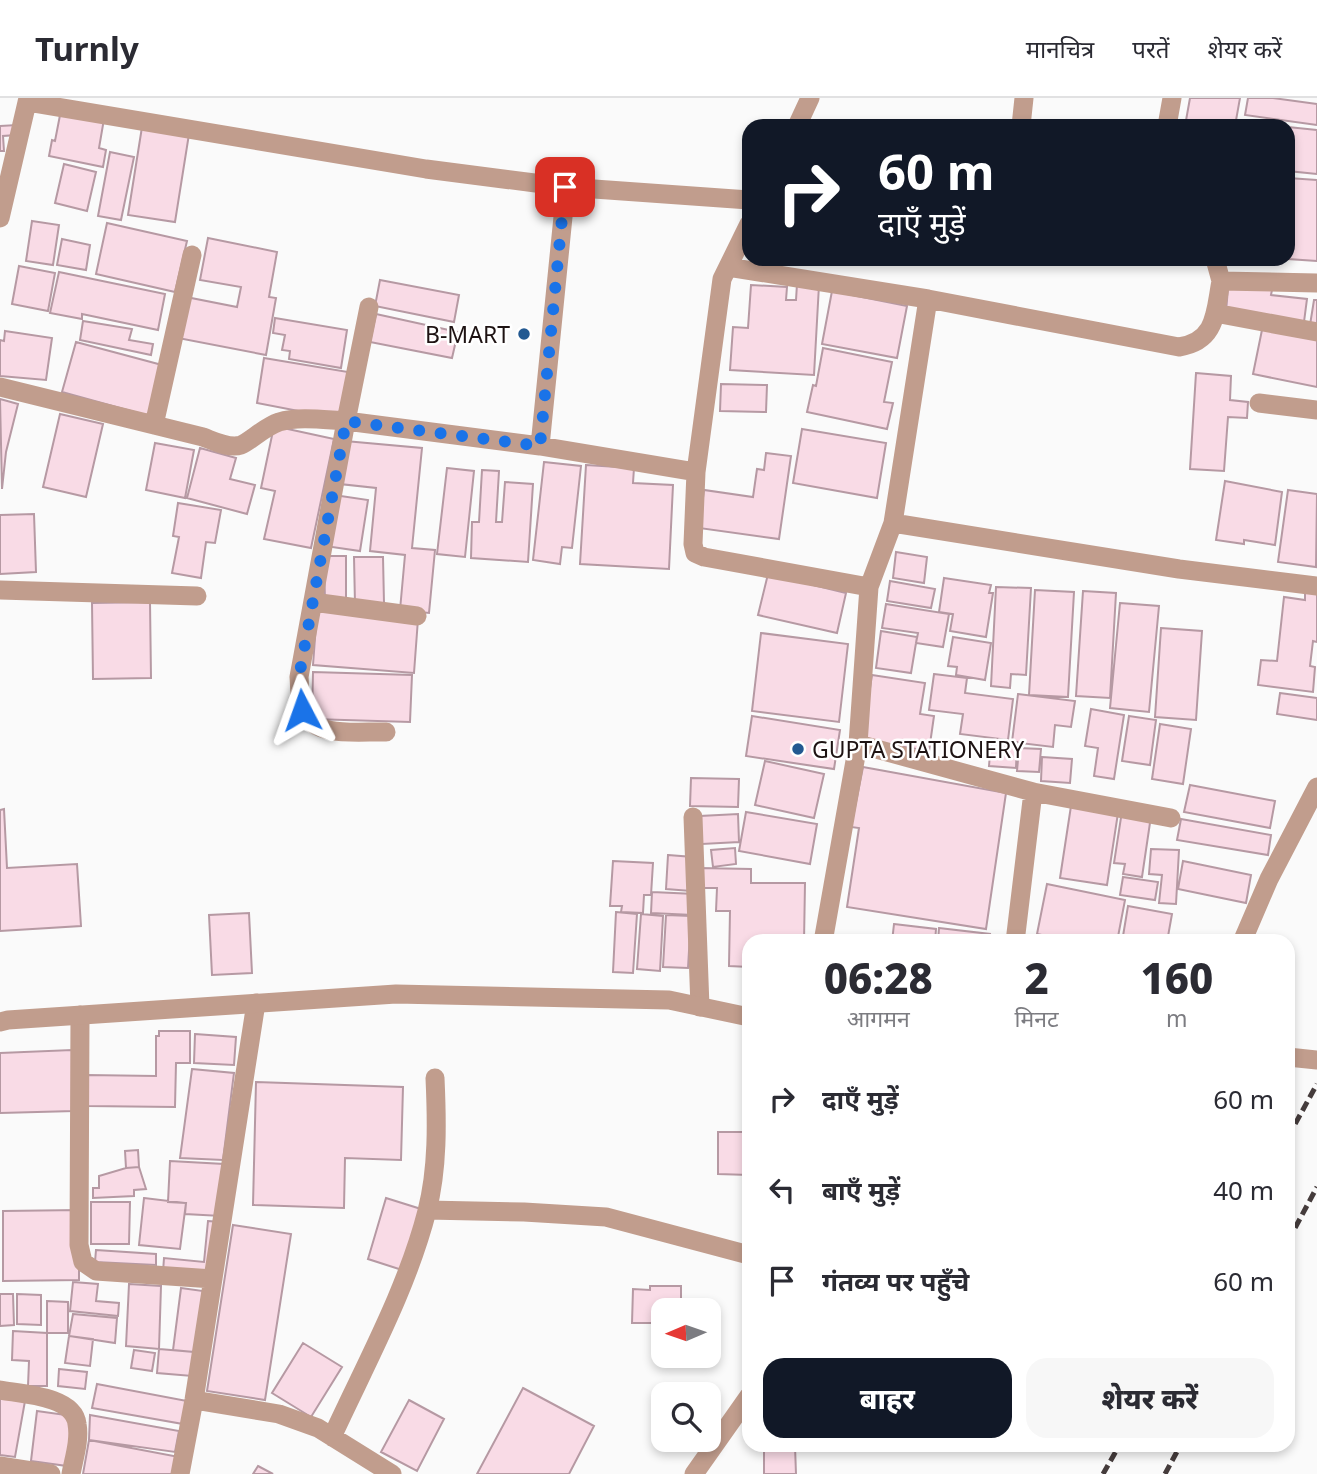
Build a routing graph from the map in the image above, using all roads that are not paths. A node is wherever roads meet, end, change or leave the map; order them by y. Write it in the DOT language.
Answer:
graph roads {
  1 [pos="810,98"];
  2 [pos="1024,98"];
  3 [pos="1168,99"];
  4 [pos="28,100"];
  5 [pos="800,119"];
  6 [pos="1022,119"];
  7 [pos="1167,119"];
  8 [pos="565,187"];
  9 [pos="742,200"];
  10 [pos="0,218"];
  11 [pos="742,238"];
  12 [pos="192,255"];
  13 [pos="1217,266"];
  14 [pos="728,267"];
  15 [pos="1221,281"];
  16 [pos="1317,283"];
  17 [pos="928,299"];
  18 [pos="369,307"];
  19 [pos="1215,313"];
  20 [pos="1317,332"];
  21 [pos="0,387"];
  22 [pos="1259,403"];
  23 [pos="1317,410"];
  24 [pos="346,421"];
  25 [pos="154,425"];
  26 [pos="540,446"];
  27 [pos="696,472"];
  28 [pos="893,523"];
  29 [pos="1317,586"];
  30 [pos="869,587"];
  31 [pos="0,590"];
  32 [pos="197,596"];
  33 [pos="313,603"];
  34 [pos="417,616"];
  35 [pos="386,732"];
  36 [pos="858,744"];
  37 [pos="1317,787"];
  38 [pos="1033,792"];
  39 [pos="693,817"];
  40 [pos="1171,818"];
  41 [pos="824,934"];
  42 [pos="1016,934"];
  43 [pos="1245,934"];
  44 [pos="256,1003"];
  45 [pos="700,1007"];
  46 [pos="80,1015"];
  47 [pos="742,1016"];
  48 [pos="0,1022"];
  49 [pos="1295,1058"];
  50 [pos="1317,1060"];
  51 [pos="435,1078"];
  52 [pos="428,1210"];
  53 [pos="742,1253"];
  54 [pos="213,1279"];
  55 [pos="0,1390"];
  56 [pos="194,1400"];
  57 [pos="742,1406"];
  58 [pos="332,1437"];
  59 [pos="0,1466"];
  60 [pos="51,1474"];
  61 [pos="71,1474"];
  62 [pos="180,1474"];
  63 [pos="392,1474"];
  64 [pos="694,1474"];
  1 -- 5 [label="street"];
  2 -- 6 [label="street"];
  3 -- 7 [label="street"];
  4 -- 8 [label="street"];
  4 -- 10 [label="street"];
  8 -- 9 [label="street"];
  8 -- 26 [label="street"];
  11 -- 14 [label="street"];
  12 -- 25 [label="street"];
  13 -- 15 [label="street"];
  14 -- 17 [label="street"];
  14 -- 27 [label="street"];
  15 -- 16 [label="street"];
  15 -- 19 [label="street"];
  17 -- 19 [label="street"];
  17 -- 28 [label="street"];
  18 -- 24 [label="street"];
  19 -- 20 [label="street"];
  21 -- 25 [label="street"];
  22 -- 23 [label="street"];
  24 -- 25 [label="street"];
  24 -- 26 [label="street"];
  24 -- 33 [label="street"];
  26 -- 27 [label="street"];
  27 -- 30 [label="street"];
  28 -- 29 [label="street"];
  28 -- 30 [label="street"];
  30 -- 36 [label="street"];
  31 -- 32 [label="street"];
  33 -- 34 [label="street"];
  33 -- 35 [label="street"];
  36 -- 38 [label="street"];
  36 -- 41 [label="street"];
  37 -- 43 [label="street"];
  38 -- 40 [label="street"];
  38 -- 42 [label="street"];
  39 -- 45 [label="street"];
  44 -- 45 [label="street"];
  44 -- 46 [label="street"];
  44 -- 54 [label="street"];
  45 -- 47 [label="street"];
  46 -- 48 [label="street"];
  46 -- 54 [label="street"];
  49 -- 50 [label="street"];
  51 -- 52 [label="street"];
  52 -- 53 [label="street"];
  52 -- 58 [label="street"];
  54 -- 56 [label="street"];
  55 -- 61 [label="street"];
  56 -- 58 [label="street"];
  56 -- 62 [label="street"];
  57 -- 64 [label="street"];
  58 -- 63 [label="street"];
  59 -- 60 [label="street"];
}
